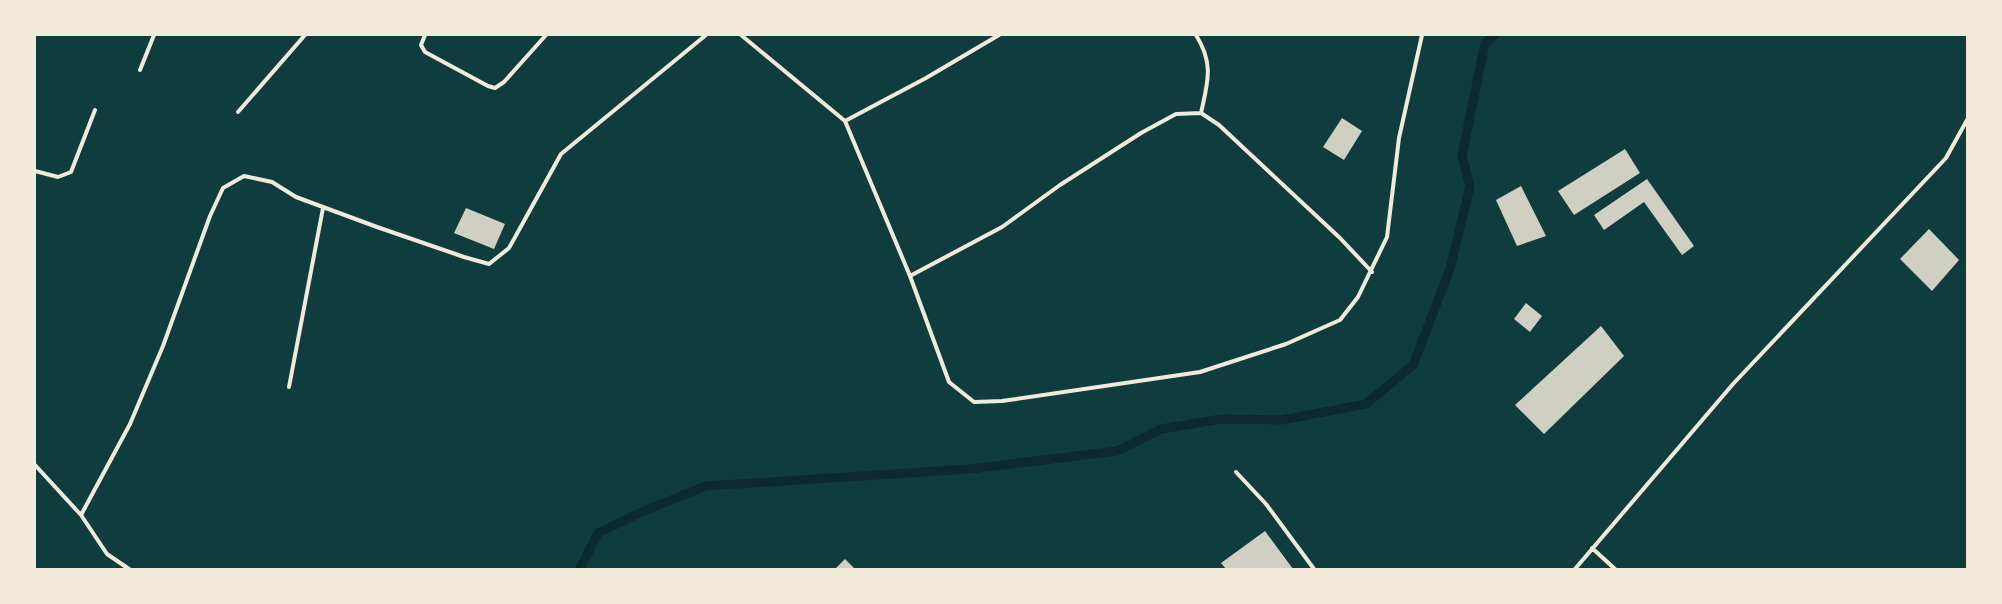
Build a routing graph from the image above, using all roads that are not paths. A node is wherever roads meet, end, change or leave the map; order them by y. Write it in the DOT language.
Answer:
graph roads {
  1 [pos="154,35"];
  2 [pos="305,35"];
  3 [pos="425,35"];
  4 [pos="546,35"];
  5 [pos="706,35"];
  6 [pos="741,35"];
  7 [pos="999,35"];
  8 [pos="1196,35"];
  9 [pos="1422,35"];
  10 [pos="140,70"];
  11 [pos="95,110"];
  12 [pos="238,112"];
  13 [pos="1201,112"];
  14 [pos="1967,120"];
  15 [pos="845,121"];
  16 [pos="35,171"];
  17 [pos="323,208"];
  18 [pos="1372,272"];
  19 [pos="910,276"];
  20 [pos="289,387"];
  21 [pos="35,465"];
  22 [pos="1236,472"];
  23 [pos="82,515"];
  24 [pos="1592,548"];
  25 [pos="129,569"];
  26 [pos="1314,569"];
  27 [pos="1575,569"];
  28 [pos="1615,569"];
  1 -- 10 [label="street"];
  2 -- 12 [label="street"];
  3 -- 4 [label="street"];
  5 -- 17 [label="street"];
  6 -- 15 [label="street"];
  7 -- 15 [label="street"];
  8 -- 13 [label="street"];
  9 -- 18 [label="street"];
  11 -- 16 [label="street"];
  13 -- 18 [label="street"];
  13 -- 19 [label="street"];
  14 -- 24 [label="street"];
  15 -- 19 [label="street"];
  17 -- 20 [label="street"];
  17 -- 23 [label="street"];
  18 -- 19 [label="street"];
  21 -- 23 [label="street"];
  22 -- 26 [label="street"];
  23 -- 25 [label="street"];
  24 -- 27 [label="street"];
  24 -- 28 [label="street"];
}
